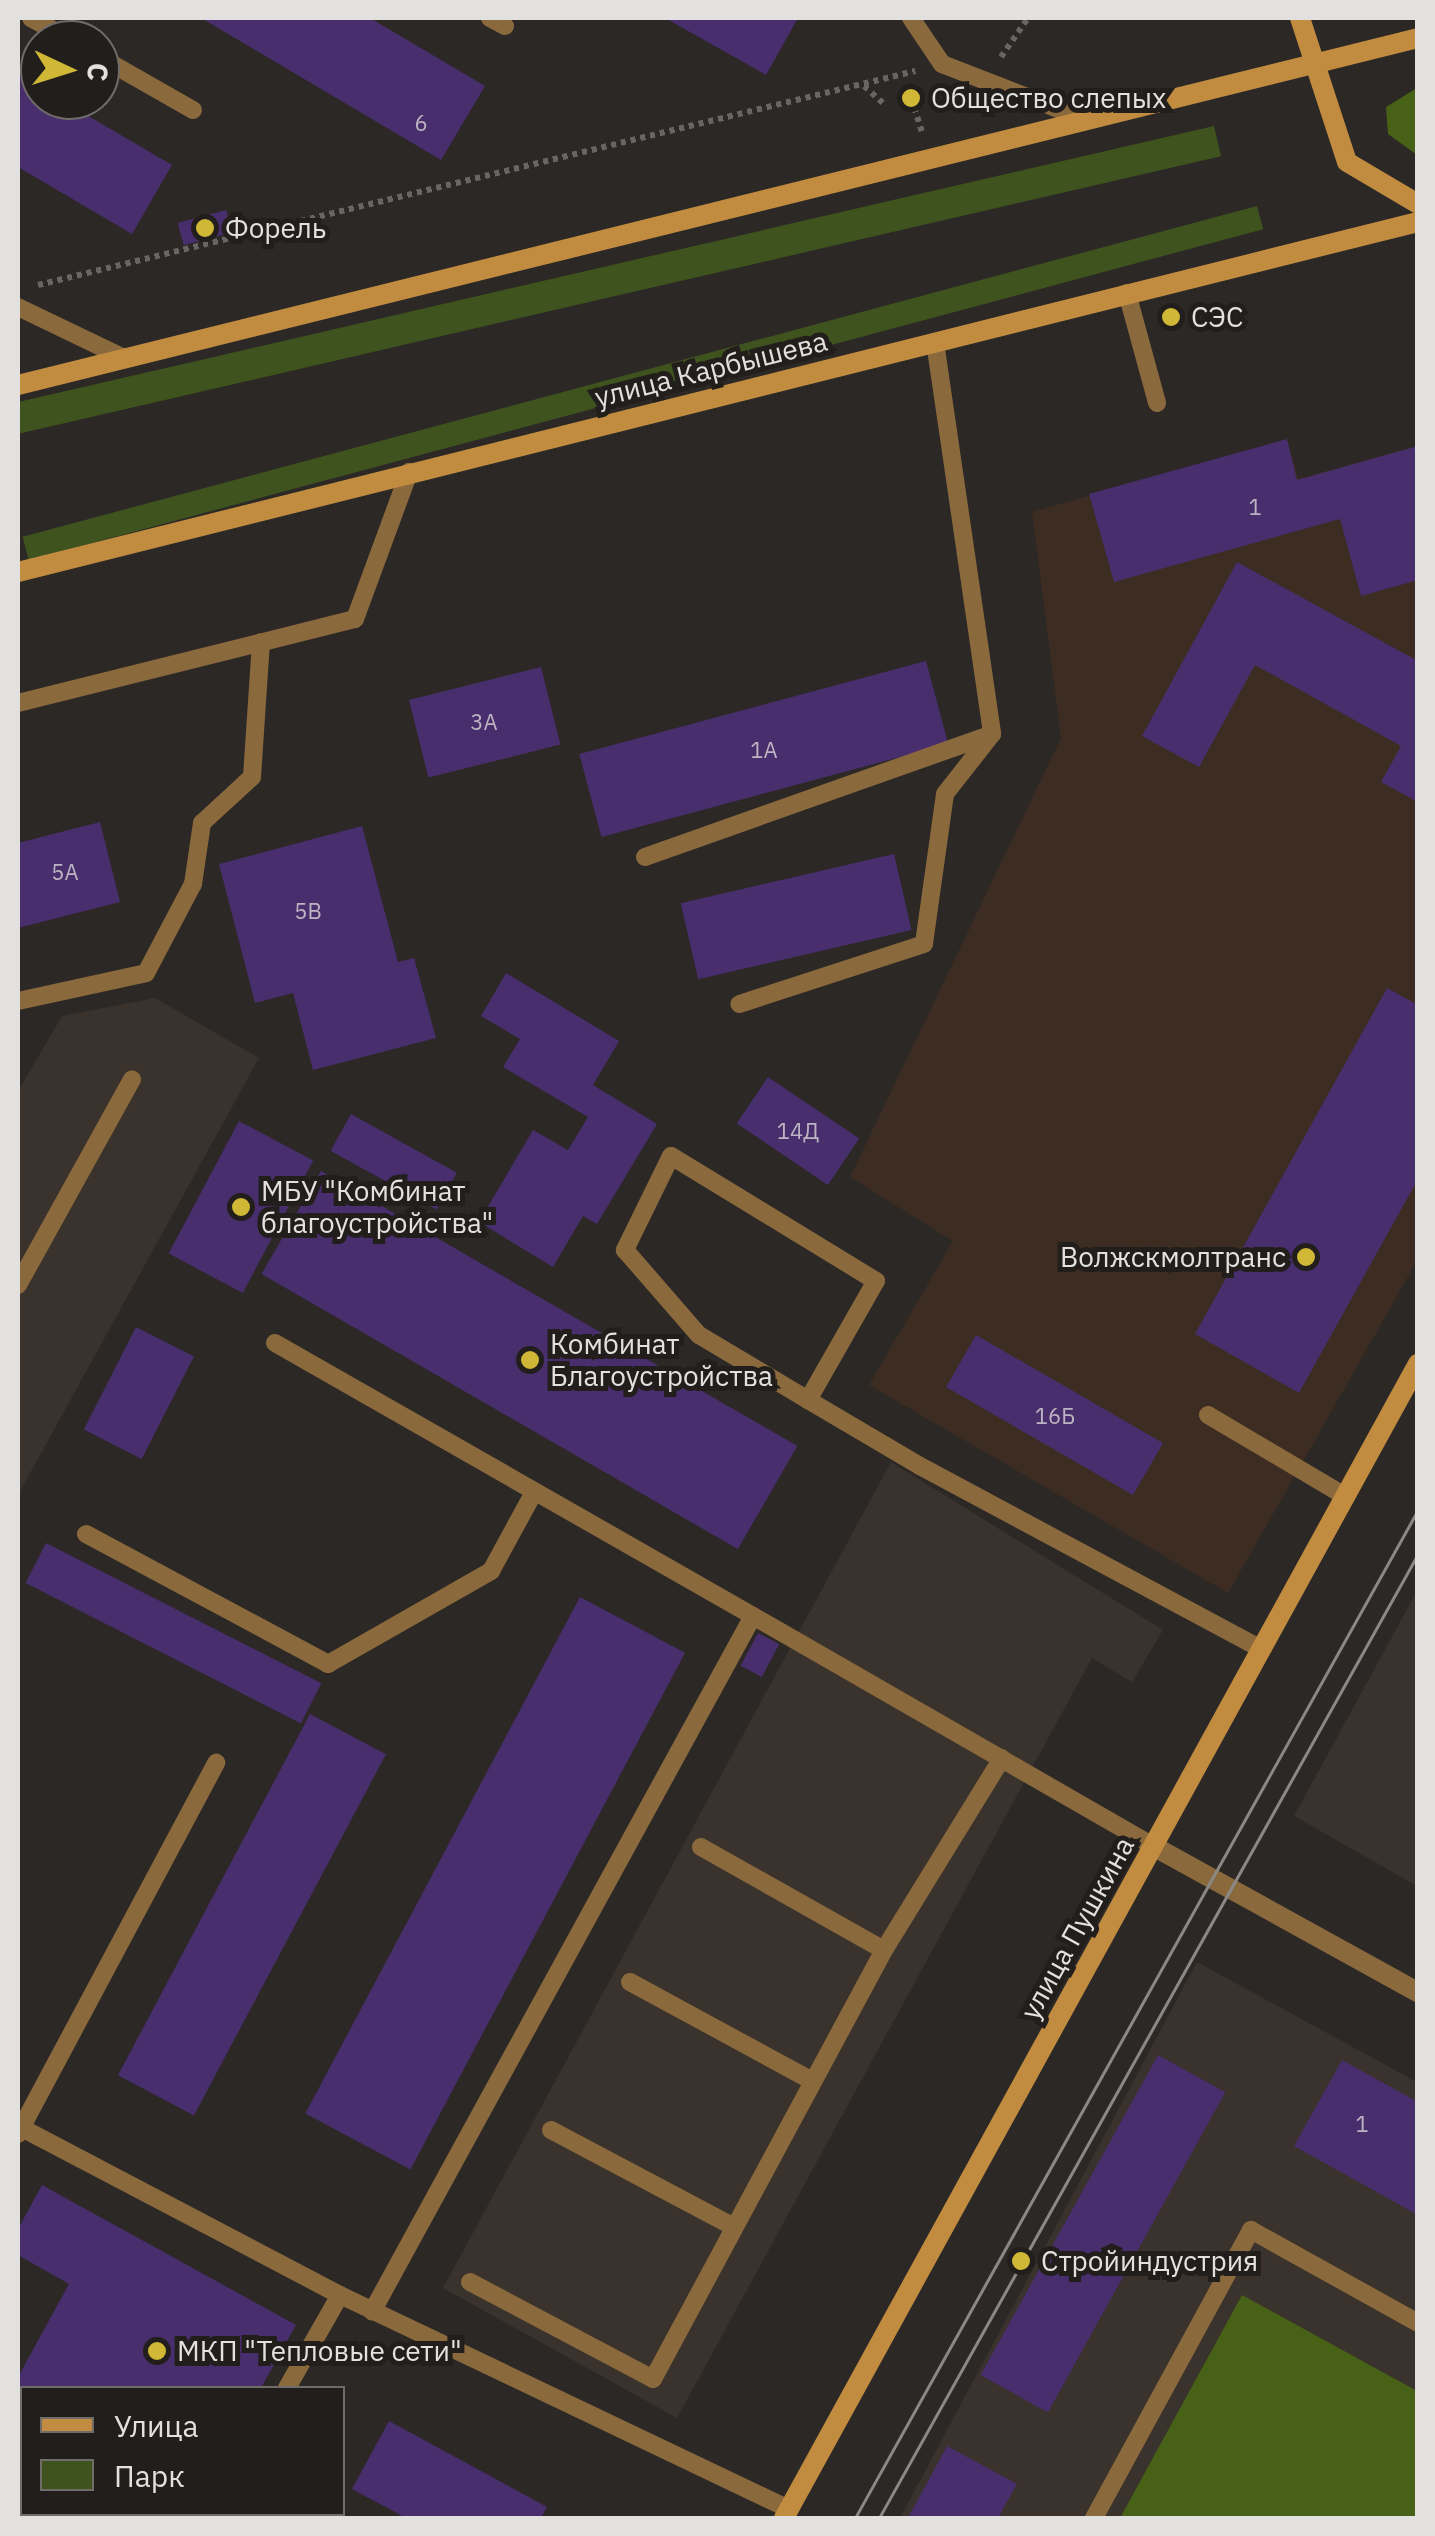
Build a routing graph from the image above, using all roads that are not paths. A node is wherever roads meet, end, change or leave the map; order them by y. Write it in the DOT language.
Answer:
graph roads {
  1 [pos="911,18"];
  2 [pos="1300,18"];
  3 [pos="1418,38"];
  4 [pos="1312,63"];
  5 [pos="120,69"];
  6 [pos="192,110"];
  7 [pos="1082,118"];
  8 [pos="1418,204"];
  9 [pos="1418,222"];
  10 [pos="1126,293"];
  11 [pos="18,307"];
  12 [pos="935,342"];
  13 [pos="122,358"];
  14 [pos="18,385"];
  15 [pos="1157,403"];
  16 [pos="409,472"];
  17 [pos="18,572"];
  18 [pos="261,642"];
  19 [pos="18,703"];
  20 [pos="992,734"];
  21 [pos="645,857"];
  22 [pos="18,1001"];
  23 [pos="739,1004"];
  24 [pos="132,1079"];
  25 [pos="18,1285"];
  26 [pos="274,1343"];
  27 [pos="1418,1364"];
  28 [pos="808,1400"];
  29 [pos="1208,1415"];
  30 [pos="534,1492"];
  31 [pos="1345,1496"];
  32 [pos="86,1534"];
  33 [pos="753,1616"];
  34 [pos="1262,1649"];
  35 [pos="1002,1758"];
  36 [pos="216,1762"];
  37 [pos="1153,1846"];
  38 [pos="701,1847"];
  39 [pos="884,1950"];
  40 [pos="630,1982"];
  41 [pos="1418,1992"];
  42 [pos="812,2081"];
  43 [pos="19,2129"];
  44 [pos="552,2130"];
  45 [pos="732,2226"];
  46 [pos="470,2282"];
  47 [pos="340,2294"];
  48 [pos="372,2312"];
  49 [pos="1418,2323"];
  50 [pos="288,2386"];
  51 [pos="786,2514"];
  52 [pos="1094,2518"];
  1 -- 7 [label="lane"];
  2 -- 4 [label="street"];
  3 -- 4 [label="street"];
  4 -- 7 [label="street"];
  4 -- 8 [label="street"];
  5 -- 6 [label="lane"];
  7 -- 13 [label="street"];
  9 -- 10 [label="street, улица Карбышева"];
  10 -- 12 [label="street, улица Карбышева"];
  10 -- 15 [label="lane"];
  11 -- 13 [label="lane"];
  12 -- 16 [label="street, улица Карбышева"];
  12 -- 20 [label="lane"];
  13 -- 14 [label="street"];
  16 -- 17 [label="street, улица Карбышева"];
  16 -- 18 [label="lane"];
  18 -- 19 [label="lane"];
  18 -- 22 [label="lane"];
  20 -- 21 [label="lane"];
  20 -- 23 [label="lane"];
  24 -- 25 [label="lane"];
  26 -- 30 [label="lane"];
  27 -- 31 [label="street, улица Пушкина"];
  28 -- 28 [label="lane"];
  28 -- 34 [label="lane"];
  29 -- 31 [label="lane"];
  30 -- 32 [label="lane"];
  30 -- 33 [label="lane"];
  31 -- 34 [label="street, улица Пушкина"];
  33 -- 35 [label="lane"];
  33 -- 48 [label="lane"];
  34 -- 37 [label="street, улица Пушкина"];
  35 -- 37 [label="lane"];
  35 -- 39 [label="lane"];
  36 -- 43 [label="lane"];
  37 -- 41 [label="street"];
  37 -- 51 [label="street, улица Пушкина"];
  38 -- 39 [label="lane"];
  39 -- 42 [label="lane"];
  40 -- 42 [label="lane"];
  42 -- 45 [label="lane"];
  43 -- 47 [label="lane"];
  44 -- 45 [label="lane"];
  45 -- 46 [label="lane"];
  47 -- 48 [label="lane"];
  47 -- 50 [label="lane"];
  48 -- 51 [label="lane"];
  49 -- 52 [label="lane"];
}
